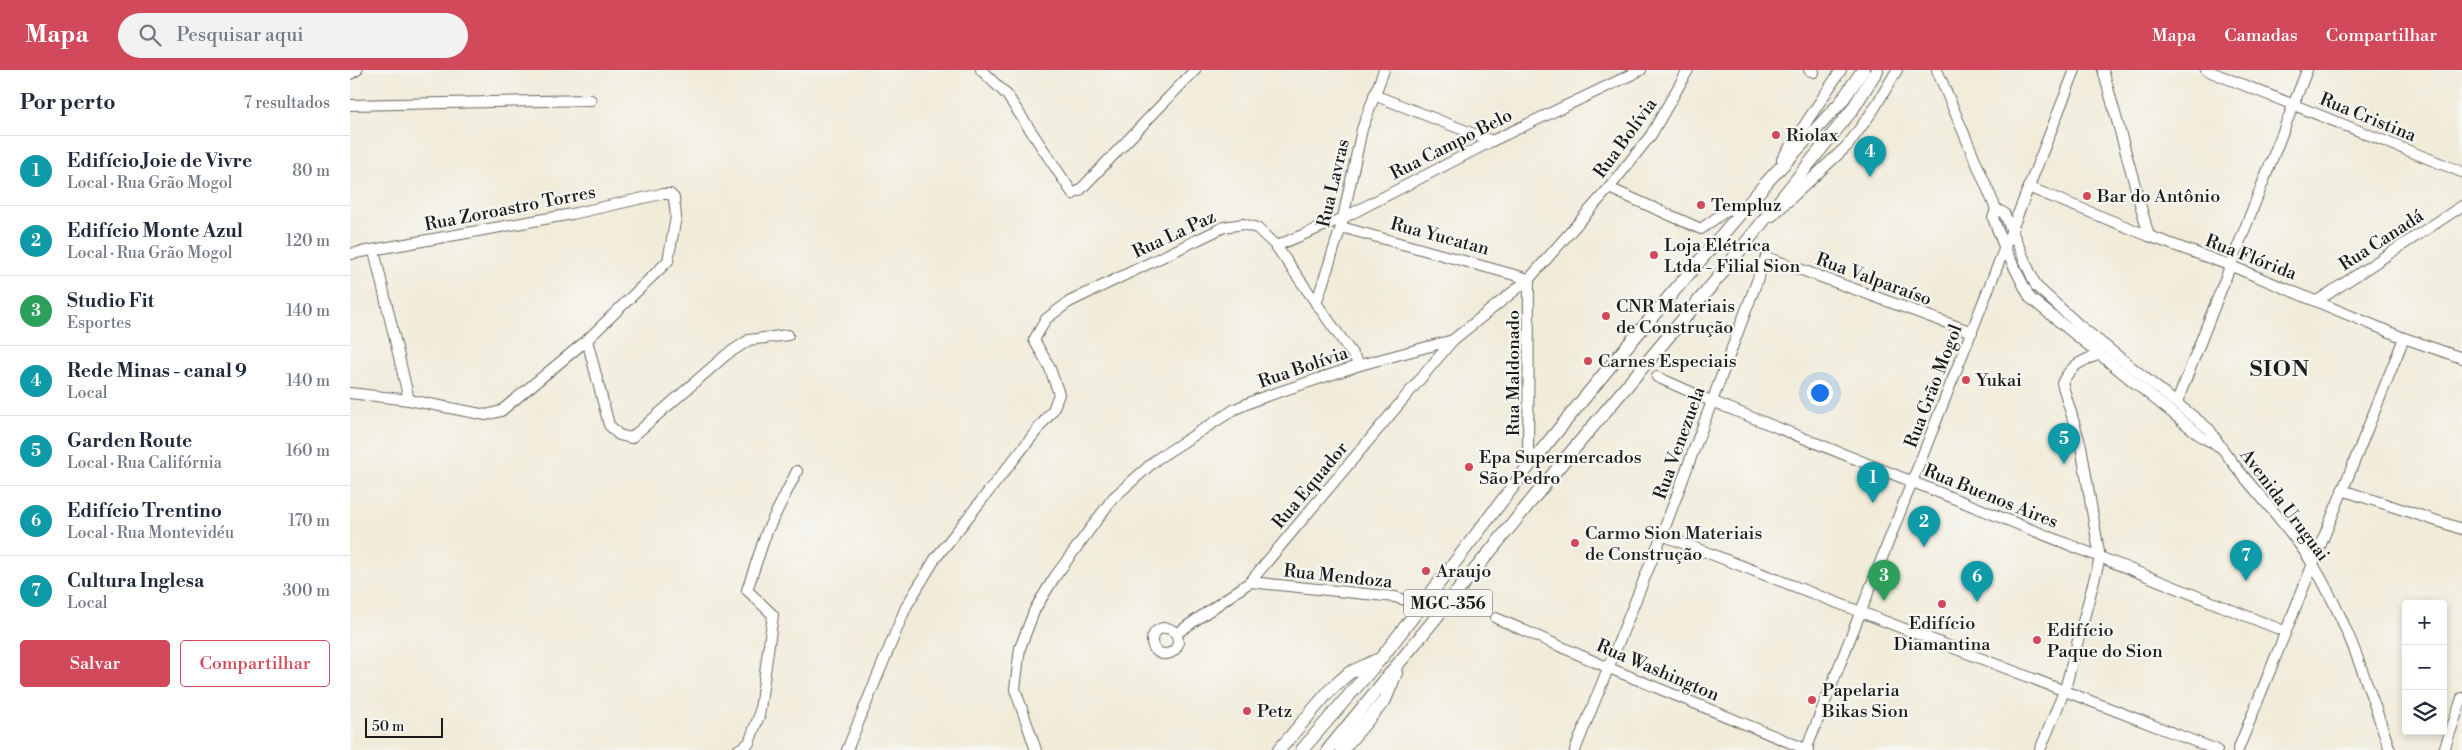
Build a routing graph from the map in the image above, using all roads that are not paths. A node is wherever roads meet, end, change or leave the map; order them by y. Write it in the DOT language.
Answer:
graph roads {
  1 [pos="356,70"];
  2 [pos="981,70"];
  3 [pos="1195,70"];
  4 [pos="1384,70"];
  5 [pos="1641,70"];
  6 [pos="1688,70"];
  7 [pos="1841,70"];
  8 [pos="1863,70"];
  9 [pos="1877,70"];
  10 [pos="1897,70"];
  11 [pos="1937,70"];
  12 [pos="2075,70"];
  13 [pos="2103,70"];
  14 [pos="2206,70"];
  15 [pos="2307,70"];
  16 [pos="1625,73"];
  17 [pos="350,74"];
  18 [pos="1374,95"];
  19 [pos="591,100"];
  20 [pos="350,105"];
  21 [pos="2294,105"];
  22 [pos="1492,141"];
  23 [pos="2462,172"];
  24 [pos="1767,182"];
  25 [pos="2028,187"];
  26 [pos="1609,188"];
  27 [pos="2023,200"];
  28 [pos="2462,206"];
  29 [pos="1747,207"];
  30 [pos="2000,211"];
  31 [pos="1342,222"];
  32 [pos="2012,231"];
  33 [pos="1752,234"];
  34 [pos="2149,236"];
  35 [pos="1276,246"];
  36 [pos="2005,249"];
  37 [pos="374,250"];
  38 [pos="350,254"];
  39 [pos="1766,257"];
  40 [pos="2229,265"];
  41 [pos="1529,279"];
  42 [pos="2317,301"];
  43 [pos="1316,304"];
  44 [pos="2079,325"];
  45 [pos="1972,332"];
  46 [pos="788,335"];
  47 [pos="2404,338"];
  48 [pos="587,340"];
  49 [pos="1454,340"];
  50 [pos="2081,342"];
  51 [pos="2098,355"];
  52 [pos="2462,358"];
  53 [pos="2079,362"];
  54 [pos="1360,365"];
  55 [pos="1658,377"];
  56 [pos="350,393"];
  57 [pos="409,400"];
  58 [pos="1711,401"];
  59 [pos="2177,402"];
  60 [pos="2221,447"];
  61 [pos="1528,467"];
  62 [pos="797,471"];
  63 [pos="1913,481"];
  64 [pos="2342,490"];
  65 [pos="2462,529"];
  66 [pos="1662,535"];
  67 [pos="2100,558"];
  68 [pos="2312,563"];
  69 [pos="1250,582"];
  70 [pos="1422,605"];
  71 [pos="1860,611"];
  72 [pos="1496,618"];
  73 [pos="2284,632"];
  74 [pos="1176,634"];
  75 [pos="1382,657"];
  76 [pos="1402,660"];
  77 [pos="1608,668"];
  78 [pos="2065,689"];
  79 [pos="1330,690"];
  80 [pos="1351,694"];
  81 [pos="2462,700"];
  82 [pos="1365,707"];
  83 [pos="1362,726"];
  84 [pos="738,750"];
  85 [pos="847,750"];
  86 [pos="1036,750"];
  87 [pos="1279,750"];
  88 [pos="1302,750"];
  89 [pos="1328,750"];
  90 [pos="1342,750"];
  91 [pos="1352,750"];
  92 [pos="1575,750"];
  93 [pos="1806,750"];
  94 [pos="2040,750"];
  95 [pos="2217,750"];
  96 [pos="2238,750"];
  97 [pos="2390,750"];
  98 [pos="2444,750"];
  1 -- 17 [label="street"];
  2 -- 3 [label="street"];
  4 -- 18 [label="street, Rua Lavras"];
  5 -- 16 [label="street, Rua Campo Belo"];
  6 -- 26 [label="street, Rua Bolívia"];
  7 -- 24 [label="street, MGC-356"];
  8 -- 24 [label="main road, MGC-356"];
  9 -- 33 [label="main road, MGC-356"];
  10 -- 33 [label="street, MGC-356"];
  11 -- 30 [label="street, Avenida Uruguai"];
  12 -- 25 [label="street, Rua Grão Mogol"];
  13 -- 34 [label="street"];
  14 -- 21 [label="street, Rua Cristina"];
  15 -- 21 [label="street"];
  16 -- 22 [label="street, Rua Campo Belo"];
  18 -- 22 [label="street"];
  18 -- 31 [label="street, Rua Lavras"];
  19 -- 20 [label="street"];
  21 -- 23 [label="street, Rua Cristina"];
  21 -- 40 [label="street"];
  22 -- 31 [label="street, Rua Campo Belo"];
  24 -- 29 [label="main road, MGC-356"];
  25 -- 27 [label="street, Rua Grão Mogol"];
  25 -- 34 [label="street, Rua Flórida"];
  26 -- 29 [label="street"];
  26 -- 41 [label="street, Rua Bolívia"];
  27 -- 30 [label="street"];
  27 -- 32 [label="street, Rua Grão Mogol"];
  28 -- 42 [label="street, Rua Canadá"];
  29 -- 61 [label="main road, MGC-356"];
  30 -- 32 [label="street, Avenida Uruguai"];
  30 -- 36 [label="street, Avenida Uruguai"];
  31 -- 35 [label="street, Rua Campo Belo"];
  31 -- 41 [label="street, Rua Yucatan"];
  31 -- 43 [label="street, Rua Lavras"];
  32 -- 36 [label="street, Rua Grão Mogol"];
  32 -- 44 [label="street, Avenida Uruguai"];
  33 -- 76 [label="main road, MGC-356"];
  34 -- 40 [label="street, Rua Flórida"];
  35 -- 43 [label="street, Rua La Paz"];
  35 -- 85 [label="street, Rua La Paz"];
  36 -- 45 [label="street, Rua Grão Mogol"];
  36 -- 50 [label="street, Avenida Uruguai"];
  37 -- 38 [label="street, Rua Zoroastro Torres"];
  37 -- 48 [label="street, Rua Zoroastro Torres"];
  37 -- 57 [label="street"];
  39 -- 45 [label="street, Rua Valparaíso"];
  39 -- 58 [label="street, Rua Venezuela"];
  40 -- 42 [label="street, Rua Flórida"];
  40 -- 59 [label="street"];
  41 -- 49 [label="street, Rua Bolívia"];
  41 -- 61 [label="street, Rua Maldonado"];
  42 -- 47 [label="street, Rua Flórida"];
  43 -- 54 [label="street, Rua La Paz"];
  44 -- 50 [label="street"];
  44 -- 59 [label="street, Avenida Uruguai"];
  45 -- 63 [label="street, Rua Grão Mogol"];
  46 -- 48 [label="street"];
  47 -- 52 [label="street, Rua Flórida"];
  47 -- 64 [label="street"];
  48 -- 57 [label="street"];
  49 -- 54 [label="street, Rua Bolívia"];
  49 -- 69 [label="street, Rua Equador"];
  50 -- 51 [label="street, Avenida Uruguai"];
  50 -- 53 [label="street"];
  51 -- 53 [label="street"];
  51 -- 60 [label="street, Avenida Uruguai"];
  53 -- 67 [label="street"];
  54 -- 86 [label="street, Rua Bolívia"];
  55 -- 58 [label="street, Rua Buenos Aires"];
  56 -- 57 [label="street"];
  58 -- 63 [label="street, Rua Buenos Aires"];
  58 -- 66 [label="street, Rua Venezuela"];
  59 -- 60 [label="street, Avenida Uruguai"];
  60 -- 68 [label="street, Avenida Uruguai"];
  61 -- 70 [label="main road, MGC-356"];
  62 -- 84 [label="street"];
  63 -- 67 [label="street, Rua Buenos Aires"];
  63 -- 71 [label="street, Rua Grão Mogol"];
  64 -- 65 [label="street"];
  64 -- 68 [label="street"];
  66 -- 71 [label="street"];
  66 -- 77 [label="street, Rua Venezuela"];
  67 -- 73 [label="street, Rua Buenos Aires"];
  67 -- 78 [label="street"];
  68 -- 73 [label="street"];
  68 -- 97 [label="street, Avenida Uruguai"];
  69 -- 70 [label="street, Rua Mendoza"];
  69 -- 74 [label="street, Rua Equador"];
  70 -- 75 [label="main road, MGC-356"];
  71 -- 78 [label="street"];
  71 -- 93 [label="street, Rua Grão Mogol"];
  72 -- 77 [label="street, Rua Washington"];
  73 -- 96 [label="street"];
  75 -- 79 [label="main road"];
  75 -- 80 [label="main road, MGC-356"];
  76 -- 82 [label="main road, MGC-356"];
  76 -- 83 [label="main road"];
  77 -- 92 [label="street, Rua Venezuela"];
  77 -- 93 [label="street, Rua Washington"];
  78 -- 94 [label="street"];
  78 -- 95 [label="street"];
  79 -- 80 [label="main road"];
  79 -- 87 [label="main road"];
  80 -- 82 [label="main road"];
  80 -- 88 [label="main road, MGC-356"];
  81 -- 98 [label="street"];
  82 -- 83 [label="main road"];
  82 -- 89 [label="main road, MGC-356"];
  83 -- 90 [label="main road"];
  83 -- 91 [label="street"];
}
